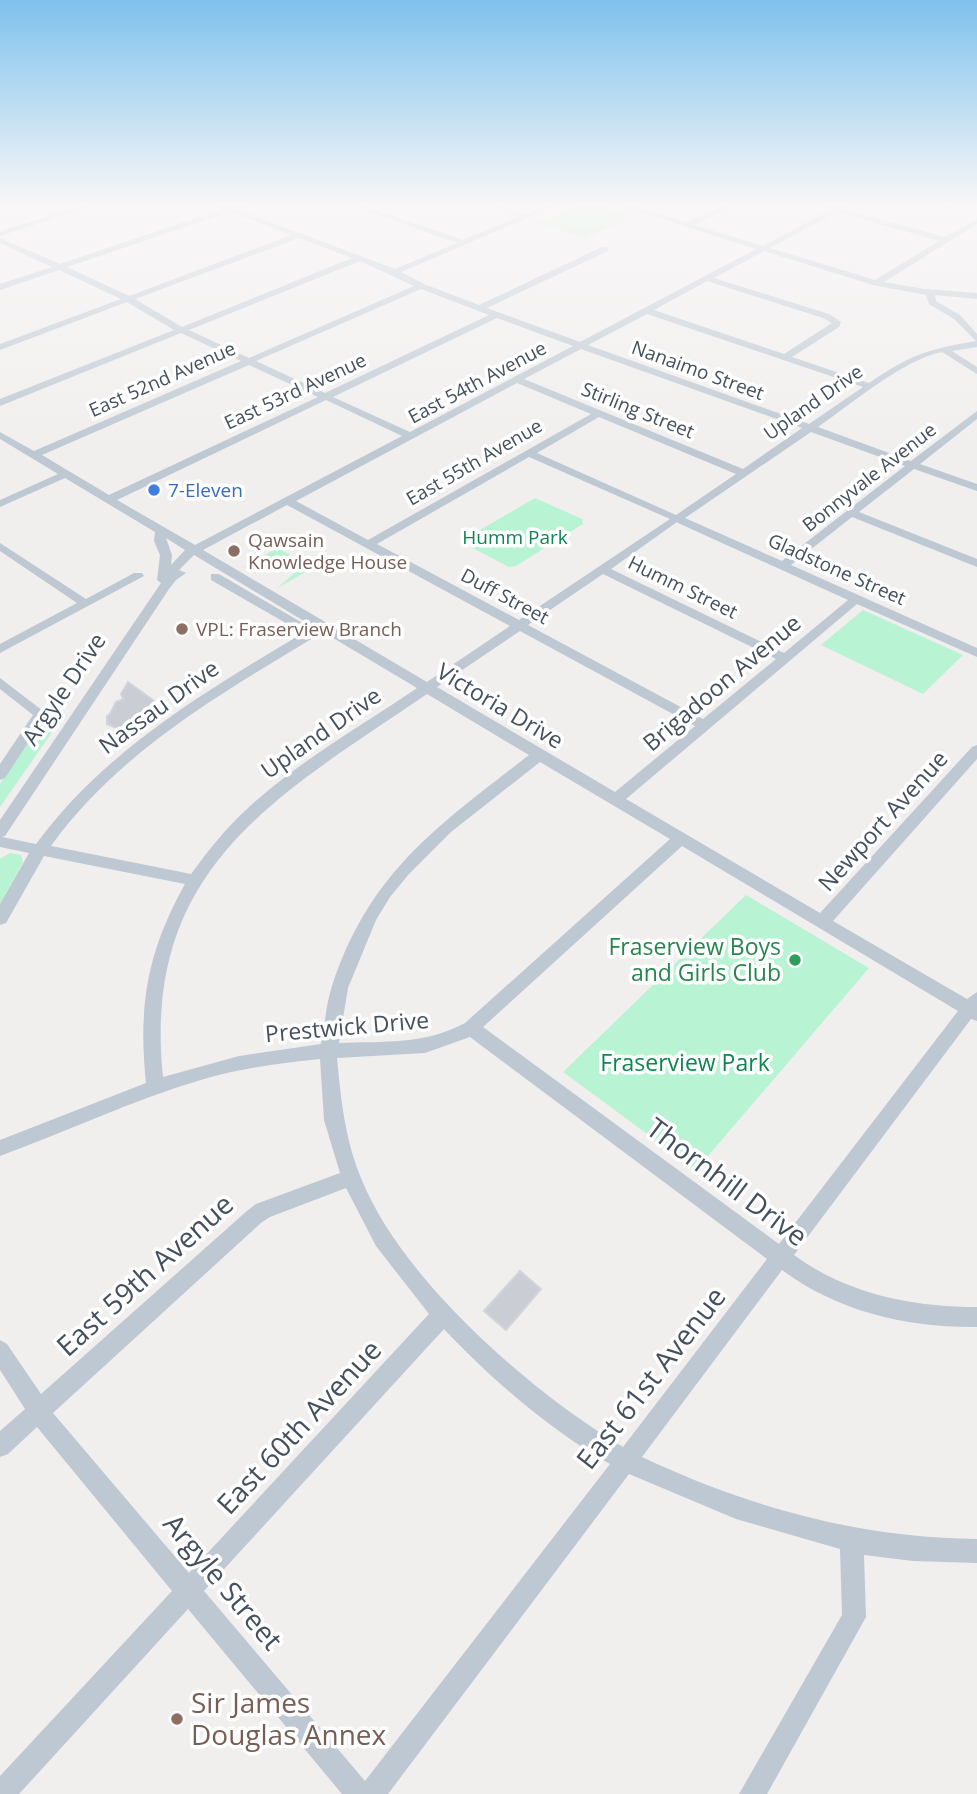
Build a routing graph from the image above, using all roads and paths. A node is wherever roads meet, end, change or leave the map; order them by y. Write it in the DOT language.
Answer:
graph roads {
  1 [pos="101,287"];
  2 [pos="161,287"];
  3 [pos="289,287"];
  4 [pos="419,287"];
  5 [pos="423,287"];
  6 [pos="525,287"];
  7 [pos="694,287"];
  8 [pos="733,287"];
  9 [pos="896,287"];
  10 [pos="930,293"];
  11 [pos="977,296"];
  12 [pos="128,299"];
  13 [pos="480,308"];
  14 [pos="648,311"];
  15 [pos="497,315"];
  16 [pos="182,330"];
  17 [pos="977,341"];
  18 [pos="582,346"];
  19 [pos="0,347"];
  20 [pos="943,349"];
  21 [pos="785,357"];
  22 [pos="248,361"];
  23 [pos="977,371"];
  24 [pos="518,380"];
  25 [pos="870,386"];
  26 [pos="326,396"];
  27 [pos="0,403"];
  28 [pos="599,413"];
  29 [pos="977,414"];
  30 [pos="810,429"];
  31 [pos="411,436"];
  32 [pos="2,438"];
  33 [pos="529,453"];
  34 [pos="33,455"];
  35 [pos="912,465"];
  36 [pos="744,473"];
  37 [pos="66,474"];
  38 [pos="977,488"];
  39 [pos="108,500"];
  40 [pos="288,501"];
  41 [pos="0,504"];
  42 [pos="852,513"];
  43 [pos="676,519"];
  44 [pos="161,531"];
  45 [pos="369,544"];
  46 [pos="0,546"];
  47 [pos="194,551"];
  48 [pos="977,563"];
  49 [pos="783,566"];
  50 [pos="602,569"];
  51 [pos="216,570"];
  52 [pos="181,574"];
  53 [pos="138,576"];
  54 [pos="856,599"];
  55 [pos="86,604"];
  56 [pos="519,625"];
  57 [pos="317,630"];
  58 [pos="0,649"];
  59 [pos="977,653"];
  60 [pos="784,658"];
  61 [pos="0,682"];
  62 [pos="424,688"];
  63 [pos="704,724"];
  64 [pos="977,750"];
  65 [pos="539,755"];
  66 [pos="0,775"];
  67 [pos="615,800"];
  68 [pos="0,832"];
  69 [pos="680,839"];
  70 [pos="0,842"];
  71 [pos="39,850"];
  72 [pos="193,880"];
  73 [pos="0,919"];
  74 [pos="822,922"];
  75 [pos="974,1007"];
  76 [pos="471,1027"];
  77 [pos="329,1051"];
  78 [pos="155,1088"];
  79 [pos="0,1148"];
  80 [pos="349,1178"];
  81 [pos="781,1257"];
  82 [pos="442,1316"];
  83 [pos="977,1317"];
  84 [pos="0,1351"];
  85 [pos="38,1411"];
  86 [pos="0,1446"];
  87 [pos="626,1460"];
  88 [pos="852,1541"];
  89 [pos="977,1552"];
  90 [pos="189,1591"];
  91 [pos="1,1794"];
  92 [pos="359,1794"];
  93 [pos="372,1794"];
  94 [pos="752,1794"];
  1 -- 12 [label="street"];
  2 -- 12 [label="street"];
  3 -- 16 [label="street"];
  4 -- 22 [label="street, East 52nd Avenue"];
  5 -- 13 [label="street, Nanaimo Street"];
  6 -- 13 [label="street"];
  7 -- 14 [label="street, East 54th Avenue"];
  8 -- 21 [label="street"];
  9 -- 10 [label="street"];
  10 -- 11 [label="street"];
  10 -- 17 [label="street"];
  12 -- 16 [label="street"];
  12 -- 19 [label="street"];
  13 -- 15 [label="street, Nanaimo Street"];
  14 -- 18 [label="street, East 54th Avenue"];
  14 -- 21 [label="street"];
  15 -- 18 [label="street, Nanaimo Street"];
  15 -- 26 [label="street, East 53rd Avenue"];
  16 -- 22 [label="street"];
  16 -- 27 [label="street"];
  17 -- 20 [label="street, Upland Drive"];
  18 -- 24 [label="street, East 54th Avenue"];
  18 -- 30 [label="street, Nanaimo Street"];
  20 -- 23 [label="street"];
  20 -- 25 [label="street, Upland Drive"];
  21 -- 25 [label="street"];
  22 -- 26 [label="street"];
  22 -- 34 [label="street, East 52nd Avenue"];
  24 -- 28 [label="street, Stirling Street"];
  24 -- 31 [label="street, East 54th Avenue"];
  25 -- 30 [label="street, Upland Drive"];
  26 -- 31 [label="street"];
  26 -- 39 [label="street, East 53rd Avenue"];
  28 -- 33 [label="street, East 55th Avenue"];
  28 -- 36 [label="street, Stirling Street"];
  29 -- 35 [label="street, Bonnyvale Avenue"];
  30 -- 35 [label="street, Nanaimo Street"];
  30 -- 36 [label="street, Upland Drive"];
  31 -- 40 [label="street, East 54th Avenue"];
  32 -- 34 [label="street"];
  33 -- 43 [label="street, Gladstone Street"];
  33 -- 45 [label="street, East 55th Avenue"];
  34 -- 37 [label="street"];
  35 -- 38 [label="street, Nanaimo Street"];
  35 -- 42 [label="street, Bonnyvale Avenue"];
  36 -- 43 [label="street, Upland Drive"];
  37 -- 39 [label="street"];
  37 -- 41 [label="street"];
  39 -- 44 [label="street"];
  40 -- 45 [label="street, Duff Street"];
  40 -- 47 [label="street, East 54th Avenue"];
  42 -- 48 [label="street"];
  42 -- 49 [label="street, Bonnyvale Avenue"];
  43 -- 49 [label="street, Gladstone Street"];
  43 -- 50 [label="street, Upland Drive"];
  44 -- 47 [label="street"];
  44 -- 52 [label="street"];
  45 -- 56 [label="street, Duff Street"];
  46 -- 55 [label="street"];
  47 -- 51 [label="street"];
  47 -- 52 [label="street, Argyle Drive"];
  49 -- 54 [label="street, Gladstone Street"];
  50 -- 56 [label="street, Upland Drive"];
  50 -- 60 [label="street, Humm Street"];
  51 -- 52 [label="street"];
  51 -- 57 [label="street, Victoria Drive"];
  52 -- 68 [label="street, Argyle Drive"];
  53 -- 55 [label="street"];
  54 -- 59 [label="street, Gladstone Street"];
  54 -- 60 [label="street, Brigadoon Avenue"];
  55 -- 58 [label="street"];
  56 -- 62 [label="street, Upland Drive"];
  56 -- 63 [label="street, Duff Street"];
  57 -- 62 [label="street, Victoria Drive"];
  57 -- 71 [label="street, Nassau Drive"];
  60 -- 63 [label="street, Brigadoon Avenue"];
  61 -- 66 [label="street"];
  62 -- 65 [label="street, Victoria Drive"];
  62 -- 72 [label="street, Upland Drive"];
  63 -- 67 [label="street, Brigadoon Avenue"];
  64 -- 74 [label="street, Newport Avenue"];
  65 -- 67 [label="street, Victoria Drive"];
  65 -- 77 [label="street"];
  67 -- 69 [label="street, Victoria Drive"];
  69 -- 74 [label="street, Victoria Drive"];
  69 -- 76 [label="street, Prestwick Drive"];
  70 -- 71 [label="street"];
  71 -- 72 [label="street"];
  71 -- 73 [label="street, Nassau Drive"];
  72 -- 78 [label="street, Upland Drive"];
  74 -- 75 [label="street, Victoria Drive"];
  75 -- 81 [label="street, East 61st Avenue"];
  76 -- 77 [label="street, Prestwick Drive"];
  76 -- 81 [label="street, Thornhill Drive"];
  77 -- 78 [label="street, Prestwick Drive"];
  77 -- 80 [label="street"];
  78 -- 79 [label="street, Prestwick Drive"];
  80 -- 82 [label="street"];
  80 -- 85 [label="street, East 59th Avenue"];
  81 -- 83 [label="street, Thornhill Drive"];
  81 -- 87 [label="street, East 61st Avenue"];
  82 -- 87 [label="street"];
  82 -- 90 [label="street, East 60th Avenue"];
  84 -- 85 [label="street"];
  85 -- 86 [label="street, East 59th Avenue"];
  85 -- 90 [label="street, Argyle Street"];
  87 -- 88 [label="street"];
  87 -- 93 [label="street, East 61st Avenue"];
  88 -- 89 [label="street"];
  88 -- 94 [label="street"];
  90 -- 91 [label="street, East 60th Avenue"];
  90 -- 92 [label="street, Argyle Street"];
}
